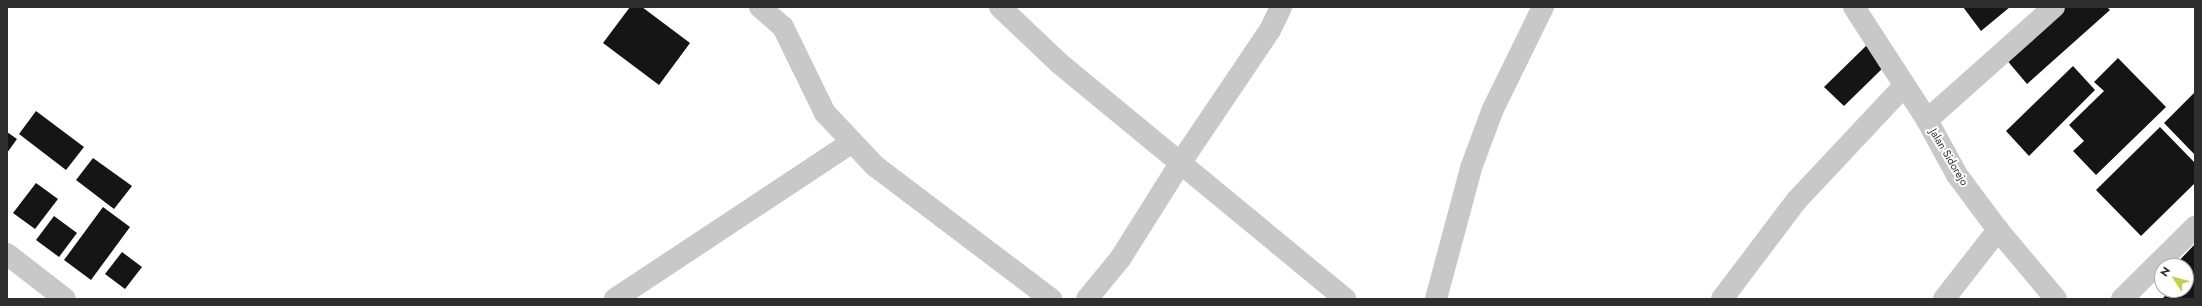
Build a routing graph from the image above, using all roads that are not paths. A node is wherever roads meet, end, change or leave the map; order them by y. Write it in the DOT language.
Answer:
graph roads {
  1 [pos="760,7"];
  2 [pos="1000,7"];
  3 [pos="1281,7"];
  4 [pos="1543,7"];
  5 [pos="1854,7"];
  6 [pos="2054,7"];
  7 [pos="1904,86"];
  8 [pos="1927,120"];
  9 [pos="852,142"];
  10 [pos="1180,162"];
  11 [pos="2195,227"];
  12 [pos="1998,230"];
  13 [pos="7,254"];
  14 [pos="65,299"];
  15 [pos="615,299"];
  16 [pos="1051,299"];
  17 [pos="1087,299"];
  18 [pos="1344,299"];
  19 [pos="1436,299"];
  20 [pos="1722,299"];
  21 [pos="1944,299"];
  22 [pos="2056,299"];
  23 [pos="2122,299"];
  1 -- 9 [label="street"];
  2 -- 10 [label="street"];
  3 -- 10 [label="street"];
  4 -- 19 [label="street"];
  5 -- 7 [label="street, Jalan Sidorejo"];
  6 -- 8 [label="street"];
  7 -- 8 [label="street, Jalan Sidorejo"];
  7 -- 20 [label="street"];
  8 -- 12 [label="street, Jalan Sidorejo"];
  9 -- 15 [label="street"];
  9 -- 16 [label="street"];
  10 -- 17 [label="street"];
  10 -- 18 [label="street"];
  11 -- 23 [label="street"];
  12 -- 21 [label="street"];
  12 -- 22 [label="street, Jalan Sidorejo"];
  13 -- 14 [label="street"];
}
